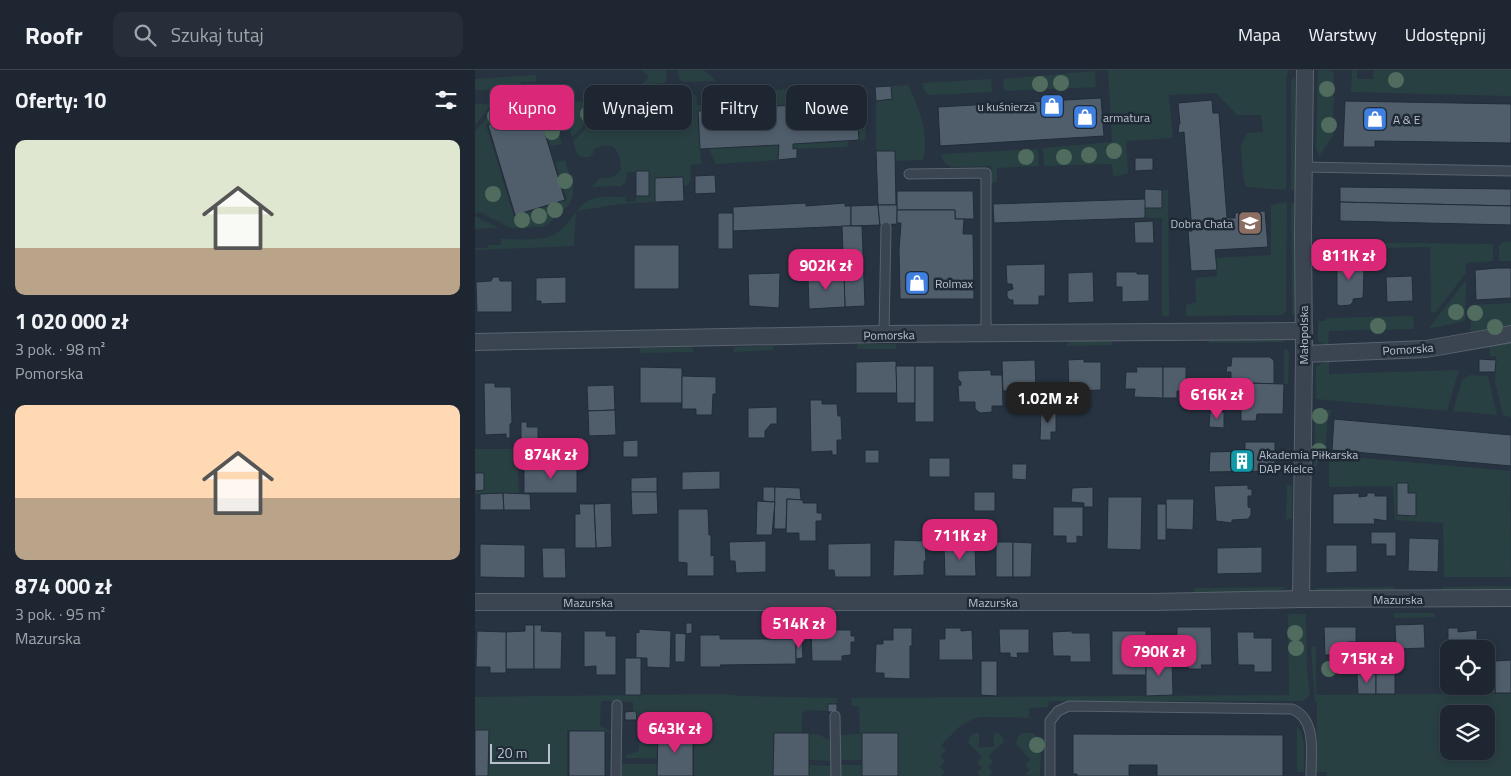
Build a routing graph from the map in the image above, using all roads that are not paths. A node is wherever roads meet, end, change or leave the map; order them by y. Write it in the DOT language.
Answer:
graph roads {
  1 [pos="1305,70"];
  2 [pos="1304,167"];
  3 [pos="1511,171"];
  4 [pos="909,174"];
  5 [pos="886,227"];
  6 [pos="1303,331"];
  7 [pos="884,334"];
  8 [pos="987,334"];
  9 [pos="1511,334"];
  10 [pos="475,342"];
  11 [pos="1304,354"];
  12 [pos="1511,598"];
  13 [pos="1301,599"];
  14 [pos="475,602"];
  15 [pos="617,705"];
  16 [pos="835,716"];
  17 [pos="616,776"];
  18 [pos="835,776"];
  19 [pos="1050,776"];
  20 [pos="1311,776"];
  1 -- 2 [label="street, Małopolska"];
  2 -- 3 [label="lane"];
  2 -- 6 [label="street, Małopolska"];
  4 -- 8 [label="lane"];
  5 -- 7 [label="lane"];
  6 -- 8 [label="street, Pomorska"];
  6 -- 11 [label="street, Małopolska"];
  7 -- 8 [label="street, Pomorska"];
  7 -- 10 [label="street, Pomorska"];
  9 -- 11 [label="street, Pomorska"];
  11 -- 13 [label="street, Małopolska"];
  12 -- 13 [label="street, Mazurska"];
  13 -- 14 [label="street, Mazurska"];
  15 -- 17 [label="lane"];
  16 -- 18 [label="lane"];
  19 -- 20 [label="lane"];
}
